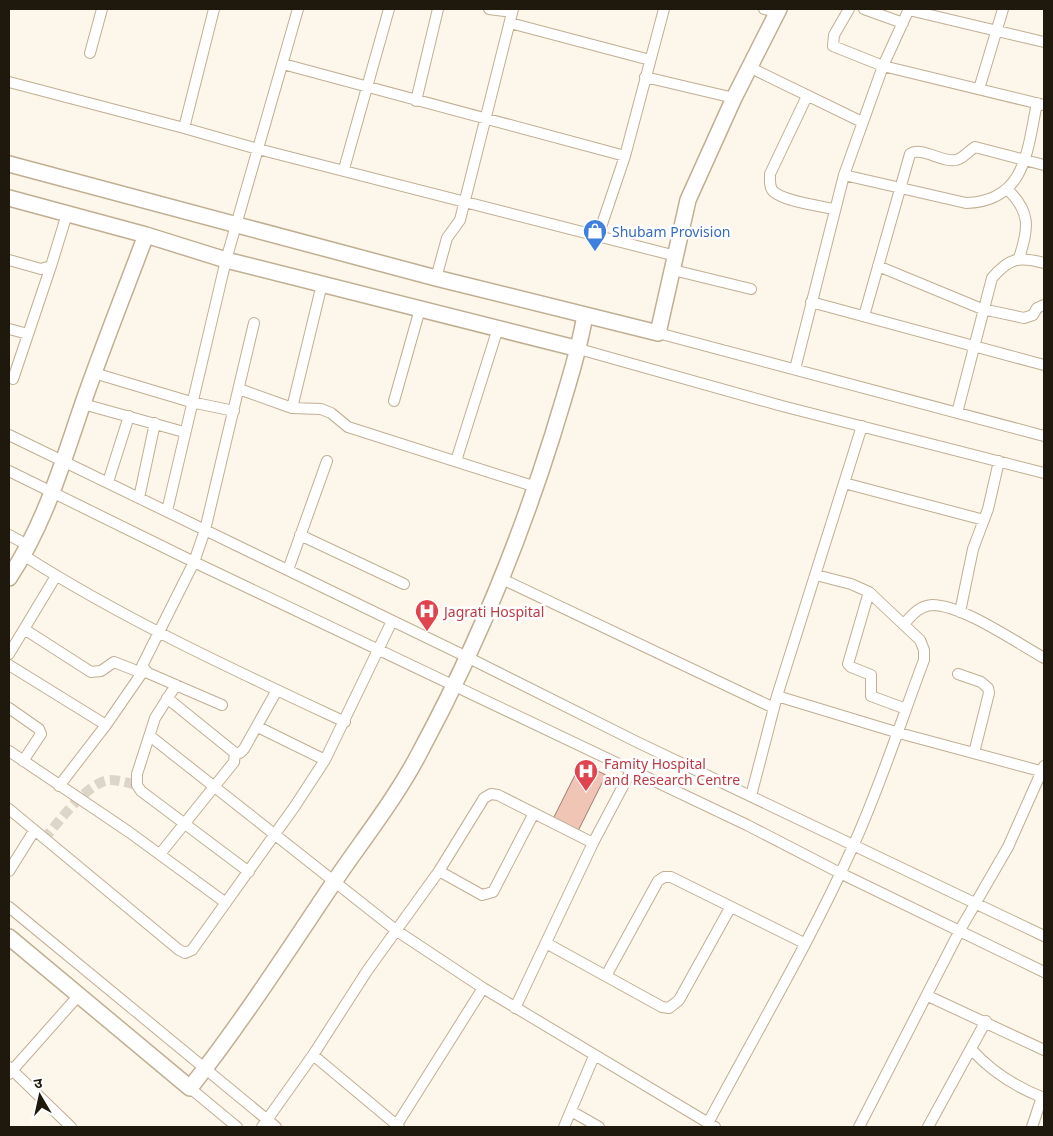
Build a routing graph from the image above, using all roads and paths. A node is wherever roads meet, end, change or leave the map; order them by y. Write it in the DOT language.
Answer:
graph roads {
  1 [pos="102,9"];
  2 [pos="214,9"];
  3 [pos="298,9"];
  4 [pos="389,9"];
  5 [pos="438,9"];
  6 [pos="489,9"];
  7 [pos="664,9"];
  8 [pos="849,9"];
  9 [pos="864,9"];
  10 [pos="909,9"];
  11 [pos="1003,9"];
  12 [pos="773,10"];
  13 [pos="512,15"];
  14 [pos="903,23"];
  15 [pos="996,31"];
  16 [pos="1044,42"];
  17 [pos="90,53"];
  18 [pos="650,60"];
  19 [pos="283,64"];
  20 [pos="883,66"];
  21 [pos="749,67"];
  22 [pos="645,77"];
  23 [pos="9,82"];
  24 [pos="366,86"];
  25 [pos="979,89"];
  26 [pos="808,96"];
  27 [pos="734,98"];
  28 [pos="416,101"];
  29 [pos="1041,104"];
  30 [pos="486,118"];
  31 [pos="862,122"];
  32 [pos="184,128"];
  33 [pos="258,149"];
  34 [pos="624,156"];
  35 [pos="1025,159"];
  36 [pos="9,164"];
  37 [pos="1044,164"];
  38 [pos="344,169"];
  39 [pos="844,174"];
  40 [pos="899,188"];
  41 [pos="1007,189"];
  42 [pos="9,198"];
  43 [pos="464,202"];
  44 [pos="834,209"];
  45 [pos="67,214"];
  46 [pos="237,224"];
  47 [pos="146,235"];
  48 [pos="598,236"];
  49 [pos="1019,258"];
  50 [pos="9,260"];
  51 [pos="226,260"];
  52 [pos="674,263"];
  53 [pos="1044,263"];
  54 [pos="51,266"];
  55 [pos="878,266"];
  56 [pos="436,278"];
  57 [pos="322,284"];
  58 [pos="751,289"];
  59 [pos="811,302"];
  60 [pos="1044,305"];
  61 [pos="420,309"];
  62 [pos="982,309"];
  63 [pos="585,315"];
  64 [pos="864,316"];
  65 [pos="254,323"];
  66 [pos="498,328"];
  67 [pos="9,329"];
  68 [pos="658,333"];
  69 [pos="28,334"];
  70 [pos="974,345"];
  71 [pos="579,349"];
  72 [pos="1044,364"];
  73 [pos="795,369"];
  74 [pos="94,373"];
  75 [pos="13,379"];
  76 [pos="239,389"];
  77 [pos="394,401"];
  78 [pos="192,402"];
  79 [pos="83,404"];
  80 [pos="292,408"];
  81 [pos="234,411"];
  82 [pos="957,413"];
  83 [pos="129,416"];
  84 [pos="155,424"];
  85 [pos="862,426"];
  86 [pos="184,432"];
  87 [pos="9,435"];
  88 [pos="1044,436"];
  89 [pos="999,460"];
  90 [pos="65,461"];
  91 [pos="327,461"];
  92 [pos="456,461"];
  93 [pos="9,471"];
  94 [pos="1044,473"];
  95 [pos="108,482"];
  96 [pos="844,483"];
  97 [pos="536,487"];
  98 [pos="53,494"];
  99 [pos="139,498"];
  100 [pos="167,511"];
  101 [pos="984,520"];
  102 [pos="205,530"];
  103 [pos="9,535"];
  104 [pos="300,535"];
  105 [pos="26,550"];
  106 [pos="194,562"];
  107 [pos="288,570"];
  108 [pos="10,575"];
  109 [pos="816,575"];
  110 [pos="56,576"];
  111 [pos="500,578"];
  112 [pos="404,584"];
  113 [pos="868,592"];
  114 [pos="960,612"];
  115 [pos="392,620"];
  116 [pos="904,624"];
  117 [pos="24,629"];
  118 [pos="158,632"];
  119 [pos="380,648"];
  120 [pos="9,654"];
  121 [pos="467,657"];
  122 [pos="1044,658"];
  123 [pos="9,665"];
  124 [pos="143,671"];
  125 [pos="958,674"];
  126 [pos="454,684"];
  127 [pos="176,685"];
  128 [pos="277,690"];
  129 [pos="777,696"];
  130 [pos="166,698"];
  131 [pos="222,705"];
  132 [pos="9,708"];
  133 [pos="774,708"];
  134 [pos="906,709"];
  135 [pos="345,722"];
  136 [pos="106,725"];
  137 [pos="258,727"];
  138 [pos="899,733"];
  139 [pos="150,736"];
  140 [pos="9,751"];
  141 [pos="235,753"];
  142 [pos="974,753"];
  143 [pos="325,760"];
  144 [pos="23,761"];
  145 [pos="1044,770"];
  146 [pos="631,771"];
  147 [pos="58,786"];
  148 [pos="213,787"];
  149 [pos="751,796"];
  150 [pos="9,809"];
  151 [pos="534,813"];
  152 [pos="184,823"];
  153 [pos="34,831"];
  154 [pos="275,834"];
  155 [pos="593,843"];
  156 [pos="854,844"];
  157 [pos="160,854"];
  158 [pos="9,871"];
  159 [pos="439,871"];
  160 [pos="249,872"];
  161 [pos="840,873"];
  162 [pos="333,883"];
  163 [pos="226,903"];
  164 [pos="977,904"];
  165 [pos="9,907"];
  166 [pos="730,908"];
  167 [pos="960,930"];
  168 [pos="397,931"];
  169 [pos="1044,936"];
  170 [pos="9,937"];
  171 [pos="546,942"];
  172 [pos="804,943"];
  173 [pos="1044,972"];
  174 [pos="607,974"];
  175 [pos="483,988"];
  176 [pos="79,995"];
  177 [pos="928,996"];
  178 [pos="515,1008"];
  179 [pos="986,1021"];
  180 [pos="971,1049"];
  181 [pos="1044,1050"];
  182 [pos="313,1055"];
  183 [pos="594,1056"];
  184 [pos="205,1068"];
  185 [pos="10,1071"];
  186 [pos="190,1088"];
  187 [pos="1043,1098"];
  188 [pos="571,1111"];
  189 [pos="265,1124"];
  190 [pos="229,1125"];
  191 [pos="711,1125"];
  192 [pos="397,1126"];
  193 [pos="71,1127"];
  194 [pos="276,1127"];
  195 [pos="564,1127"];
  196 [pos="599,1127"];
  197 [pos="859,1127"];
  198 [pos="928,1127"];
  199 [pos="1032,1127"];
  1 -- 17 [label="street"];
  2 -- 32 [label="street"];
  3 -- 19 [label="street"];
  4 -- 24 [label="street"];
  5 -- 28 [label="street"];
  6 -- 13 [label="street"];
  7 -- 18 [label="street"];
  8 -- 20 [label="street"];
  9 -- 14 [label="street"];
  10 -- 14 [label="street"];
  10 -- 15 [label="street"];
  11 -- 15 [label="street"];
  12 -- 21 [label="street"];
  13 -- 18 [label="street"];
  13 -- 30 [label="street"];
  14 -- 20 [label="street"];
  15 -- 16 [label="street"];
  15 -- 25 [label="street"];
  18 -- 22 [label="street"];
  19 -- 24 [label="street"];
  19 -- 33 [label="street"];
  20 -- 25 [label="street"];
  20 -- 31 [label="street"];
  21 -- 26 [label="street"];
  21 -- 27 [label="street"];
  22 -- 27 [label="street"];
  22 -- 34 [label="street"];
  23 -- 32 [label="street"];
  24 -- 28 [label="street"];
  24 -- 38 [label="street"];
  25 -- 29 [label="street"];
  26 -- 31 [label="street"];
  26 -- 44 [label="street"];
  27 -- 52 [label="street"];
  28 -- 30 [label="street"];
  29 -- 35 [label="street"];
  30 -- 34 [label="street"];
  30 -- 43 [label="street"];
  31 -- 39 [label="street"];
  32 -- 33 [label="street"];
  33 -- 38 [label="street"];
  33 -- 46 [label="street"];
  34 -- 48 [label="street"];
  35 -- 37 [label="street"];
  35 -- 40 [label="street"];
  35 -- 41 [label="street"];
  36 -- 46 [label="street"];
  38 -- 43 [label="street"];
  39 -- 40 [label="street"];
  39 -- 44 [label="street"];
  40 -- 41 [label="street"];
  40 -- 55 [label="street"];
  41 -- 49 [label="street"];
  42 -- 45 [label="street"];
  43 -- 48 [label="street"];
  43 -- 56 [label="street"];
  44 -- 59 [label="street"];
  45 -- 47 [label="street"];
  45 -- 54 [label="street"];
  46 -- 51 [label="street"];
  46 -- 56 [label="street"];
  47 -- 51 [label="street"];
  47 -- 74 [label="street"];
  48 -- 52 [label="street"];
  49 -- 53 [label="street"];
  49 -- 62 [label="street"];
  50 -- 54 [label="street"];
  51 -- 57 [label="street"];
  51 -- 78 [label="street"];
  52 -- 58 [label="street"];
  52 -- 68 [label="street"];
  54 -- 69 [label="street"];
  55 -- 62 [label="street"];
  55 -- 64 [label="street"];
  56 -- 63 [label="street"];
  57 -- 61 [label="street"];
  57 -- 80 [label="street"];
  59 -- 64 [label="street"];
  59 -- 73 [label="street"];
  60 -- 62 [label="street"];
  61 -- 66 [label="street"];
  61 -- 77 [label="street"];
  62 -- 70 [label="street"];
  63 -- 68 [label="street"];
  63 -- 71 [label="street"];
  64 -- 70 [label="street"];
  65 -- 76 [label="street"];
  66 -- 71 [label="street"];
  66 -- 92 [label="street"];
  67 -- 69 [label="street"];
  68 -- 73 [label="street"];
  69 -- 75 [label="street"];
  70 -- 72 [label="street"];
  70 -- 82 [label="street"];
  71 -- 85 [label="street"];
  71 -- 97 [label="street"];
  73 -- 82 [label="street"];
  74 -- 78 [label="street"];
  74 -- 79 [label="street"];
  76 -- 80 [label="street"];
  76 -- 81 [label="street"];
  78 -- 81 [label="street"];
  78 -- 86 [label="street"];
  79 -- 83 [label="street"];
  79 -- 90 [label="street"];
  80 -- 92 [label="street"];
  81 -- 102 [label="street"];
  82 -- 88 [label="street"];
  83 -- 84 [label="street"];
  83 -- 95 [label="street"];
  84 -- 86 [label="street"];
  84 -- 99 [label="street"];
  85 -- 89 [label="street"];
  85 -- 96 [label="street"];
  86 -- 100 [label="street"];
  87 -- 90 [label="street"];
  89 -- 94 [label="street"];
  89 -- 101 [label="street"];
  90 -- 95 [label="street"];
  90 -- 98 [label="street"];
  91 -- 104 [label="street"];
  92 -- 97 [label="street"];
  93 -- 98 [label="street"];
  95 -- 99 [label="street"];
  96 -- 101 [label="street"];
  96 -- 109 [label="street"];
  97 -- 111 [label="street"];
  98 -- 105 [label="street"];
  98 -- 106 [label="street"];
  99 -- 100 [label="street"];
  100 -- 102 [label="street"];
  101 -- 114 [label="street"];
  102 -- 106 [label="street"];
  102 -- 107 [label="street"];
  103 -- 105 [label="street"];
  104 -- 107 [label="street"];
  104 -- 112 [label="street"];
  105 -- 108 [label="street"];
  105 -- 110 [label="street"];
  106 -- 118 [label="street"];
  106 -- 119 [label="street"];
  107 -- 115 [label="street"];
  109 -- 113 [label="street"];
  109 -- 129 [label="street"];
  110 -- 117 [label="street"];
  110 -- 118 [label="street"];
  111 -- 121 [label="street"];
  111 -- 133 [label="street"];
  113 -- 116 [label="street"];
  113 -- 134 [label="street"];
  114 -- 116 [label="street"];
  114 -- 122 [label="street"];
  115 -- 119 [label="street"];
  115 -- 121 [label="street"];
  116 -- 134 [label="street"];
  117 -- 120 [label="street"];
  117 -- 124 [label="street"];
  118 -- 124 [label="street"];
  118 -- 128 [label="street"];
  119 -- 126 [label="street"];
  119 -- 135 [label="street"];
  121 -- 126 [label="street"];
  121 -- 149 [label="street"];
  123 -- 136 [label="street"];
  124 -- 127 [label="street"];
  124 -- 136 [label="street"];
  125 -- 142 [label="street"];
  126 -- 146 [label="street"];
  126 -- 162 [label="street"];
  127 -- 130 [label="street"];
  127 -- 131 [label="street"];
  128 -- 135 [label="street"];
  128 -- 137 [label="street"];
  129 -- 133 [label="street"];
  129 -- 138 [label="street"];
  130 -- 139 [label="street"];
  130 -- 141 [label="street"];
  132 -- 144 [label="street"];
  133 -- 149 [label="street"];
  134 -- 138 [label="street"];
  135 -- 143 [label="street"];
  136 -- 147 [label="street"];
  137 -- 141 [label="street"];
  137 -- 143 [label="street"];
  138 -- 142 [label="street"];
  138 -- 156 [label="street"];
  139 -- 148 [label="street"];
  139 -- 152 [label="street"];
  140 -- 144 [label="street"];
  141 -- 148 [label="street"];
  142 -- 145 [label="street"];
  143 -- 154 [label="street"];
  144 -- 147 [label="street"];
  145 -- 164 [label="street"];
  146 -- 155 [label="street"];
  146 -- 161 [label="street"];
  147 -- 157 [label="street"];
  148 -- 152 [label="street"];
  148 -- 154 [label="street"];
  149 -- 156 [label="street"];
  150 -- 153 [label="street"];
  151 -- 155 [label="street"];
  151 -- 159 [label="street"];
  151 -- 159 [label="street"];
  152 -- 157 [label="street"];
  152 -- 160 [label="street"];
  153 -- 158 [label="street"];
  153 -- 163 [label="street"];
  154 -- 160 [label="street"];
  154 -- 162 [label="street"];
  155 -- 171 [label="street"];
  156 -- 161 [label="street"];
  156 -- 164 [label="street"];
  157 -- 163 [label="street"];
  159 -- 168 [label="street"];
  160 -- 163 [label="street"];
  161 -- 167 [label="street"];
  161 -- 172 [label="street"];
  162 -- 168 [label="street"];
  162 -- 184 [label="street"];
  164 -- 167 [label="street"];
  164 -- 169 [label="street"];
  165 -- 184 [label="street"];
  166 -- 172 [label="street"];
  166 -- 174 [label="street"];
  166 -- 174 [label="street"];
  167 -- 173 [label="street"];
  167 -- 177 [label="street"];
  168 -- 175 [label="street"];
  168 -- 182 [label="street"];
  170 -- 176 [label="street"];
  171 -- 174 [label="street"];
  171 -- 178 [label="street"];
  172 -- 191 [label="street"];
  175 -- 178 [label="street"];
  175 -- 192 [label="street"];
  176 -- 185 [label="street"];
  176 -- 186 [label="street"];
  177 -- 179 [label="street"];
  177 -- 197 [label="street"];
  178 -- 183 [label="street"];
  179 -- 180 [label="street"];
  179 -- 181 [label="street"];
  180 -- 187 [label="street"];
  180 -- 198 [label="street"];
  182 -- 189 [label="street"];
  182 -- 192 [label="street"];
  183 -- 188 [label="street"];
  183 -- 191 [label="street"];
  184 -- 186 [label="street"];
  184 -- 189 [label="street"];
  185 -- 193 [label="street"];
  186 -- 190 [label="street"];
  187 -- 199 [label="street"];
  188 -- 195 [label="street"];
  188 -- 196 [label="street"];
  189 -- 194 [label="street"];
}
